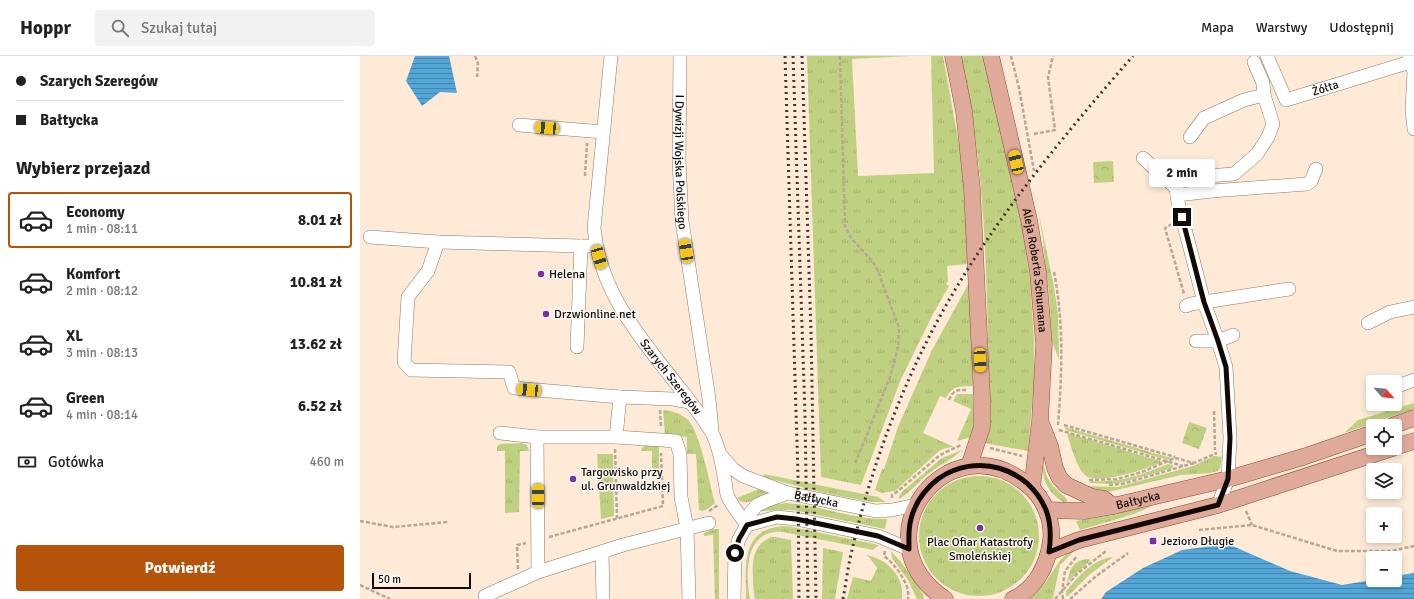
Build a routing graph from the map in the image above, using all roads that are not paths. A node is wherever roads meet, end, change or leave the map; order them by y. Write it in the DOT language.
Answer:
graph roads {
  1 [pos="611,56"];
  2 [pos="680,56"];
  3 [pos="953,56"];
  4 [pos="991,56"];
  5 [pos="1267,56"];
  6 [pos="1254,62"];
  7 [pos="1412,66"];
  8 [pos="1264,95"];
  9 [pos="519,125"];
  10 [pos="1414,129"];
  11 [pos="603,132"];
  12 [pos="1190,137"];
  13 [pos="1143,158"];
  14 [pos="1316,169"];
  15 [pos="1178,186"];
  16 [pos="370,237"];
  17 [pos="438,242"];
  18 [pos="581,246"];
  19 [pos="596,246"];
  20 [pos="1289,289"];
  21 [pos="1204,302"];
  22 [pos="1186,306"];
  23 [pos="1414,306"];
  24 [pos="1368,323"];
  25 [pos="1233,335"];
  26 [pos="1196,341"];
  27 [pos="1218,341"];
  28 [pos="577,347"];
  29 [pos="1414,380"];
  30 [pos="1402,384"];
  31 [pos="620,397"];
  32 [pos="690,402"];
  33 [pos="1414,418"];
  34 [pos="1040,421"];
  35 [pos="1402,422"];
  36 [pos="500,433"];
  37 [pos="712,434"];
  38 [pos="1366,435"];
  39 [pos="537,437"];
  40 [pos="616,437"];
  41 [pos="1414,441"];
  42 [pos="1402,445"];
  43 [pos="719,453"];
  44 [pos="1372,455"];
  45 [pos="969,466"];
  46 [pos="1228,479"];
  47 [pos="1032,488"];
  48 [pos="788,493"];
  49 [pos="916,505"];
  50 [pos="1218,505"];
  51 [pos="1113,506"];
  52 [pos="1046,510"];
  53 [pos="708,517"];
  54 [pos="747,525"];
  55 [pos="687,528"];
  56 [pos="909,549"];
  57 [pos="602,552"];
  58 [pos="1049,552"];
  59 [pos="538,572"];
  60 [pos="502,594"];
  61 [pos="485,596"];
  62 [pos="937,596"];
  63 [pos="603,599"];
  64 [pos="689,599"];
  65 [pos="734,599"];
  66 [pos="1013,599"];
  1 -- 11 [label="street, Szarych Szeregów"];
  2 -- 37 [label="street, I Dywizji Wojska Polskiego"];
  3 -- 45 [label="main road"];
  4 -- 34 [label="main road, Aleja Roberta Schumana"];
  5 -- 7 [label="street, Żółta"];
  6 -- 8 [label="street"];
  7 -- 10 [label="street"];
  8 -- 12 [label="street"];
  8 -- 15 [label="street"];
  9 -- 11 [label="street"];
  11 -- 19 [label="street, Szarych Szeregów"];
  13 -- 15 [label="street"];
  14 -- 15 [label="street"];
  15 -- 21 [label="street"];
  16 -- 17 [label="street"];
  17 -- 18 [label="street"];
  17 -- 31 [label="street"];
  18 -- 19 [label="street"];
  18 -- 28 [label="street"];
  19 -- 32 [label="street, Szarych Szeregów"];
  20 -- 21 [label="street"];
  21 -- 22 [label="street"];
  21 -- 27 [label="street"];
  23 -- 24 [label="street"];
  25 -- 27 [label="street"];
  26 -- 27 [label="street"];
  27 -- 46 [label="street"];
  29 -- 30 [label="street"];
  31 -- 32 [label="street"];
  31 -- 40 [label="street"];
  32 -- 37 [label="street, Szarych Szeregów"];
  33 -- 35 [label="main road"];
  34 -- 47 [label="main road, Aleja Roberta Schumana"];
  34 -- 51 [label="main road"];
  36 -- 39 [label="street"];
  37 -- 43 [label="street, Szarych Szeregów"];
  38 -- 46 [label="main road, Bałtycka"];
  39 -- 40 [label="street"];
  39 -- 59 [label="street"];
  40 -- 55 [label="street"];
  41 -- 42 [label="main road, Bałtycka"];
  43 -- 48 [label="street, Bałtycka"];
  43 -- 54 [label="street, Szarych Szeregów"];
  44 -- 50 [label="main road, Bałtycka"];
  45 -- 47 [label="main road"];
  45 -- 49 [label="main road"];
  46 -- 50 [label="street"];
  46 -- 51 [label="main road, Bałtycka"];
  47 -- 52 [label="main road"];
  48 -- 49 [label="street, Bałtycka"];
  48 -- 54 [label="street, Bałtycka"];
  49 -- 56 [label="main road"];
  50 -- 58 [label="main road, Bałtycka"];
  51 -- 52 [label="main road, Bałtycka"];
  52 -- 58 [label="main road"];
  53 -- 55 [label="street"];
  54 -- 56 [label="street, Bałtycka"];
  54 -- 65 [label="street"];
  55 -- 57 [label="street"];
  55 -- 64 [label="street"];
  56 -- 62 [label="main road"];
  57 -- 59 [label="street"];
  57 -- 63 [label="street"];
  58 -- 66 [label="main road"];
  59 -- 60 [label="street"];
  60 -- 61 [label="street"];
}
